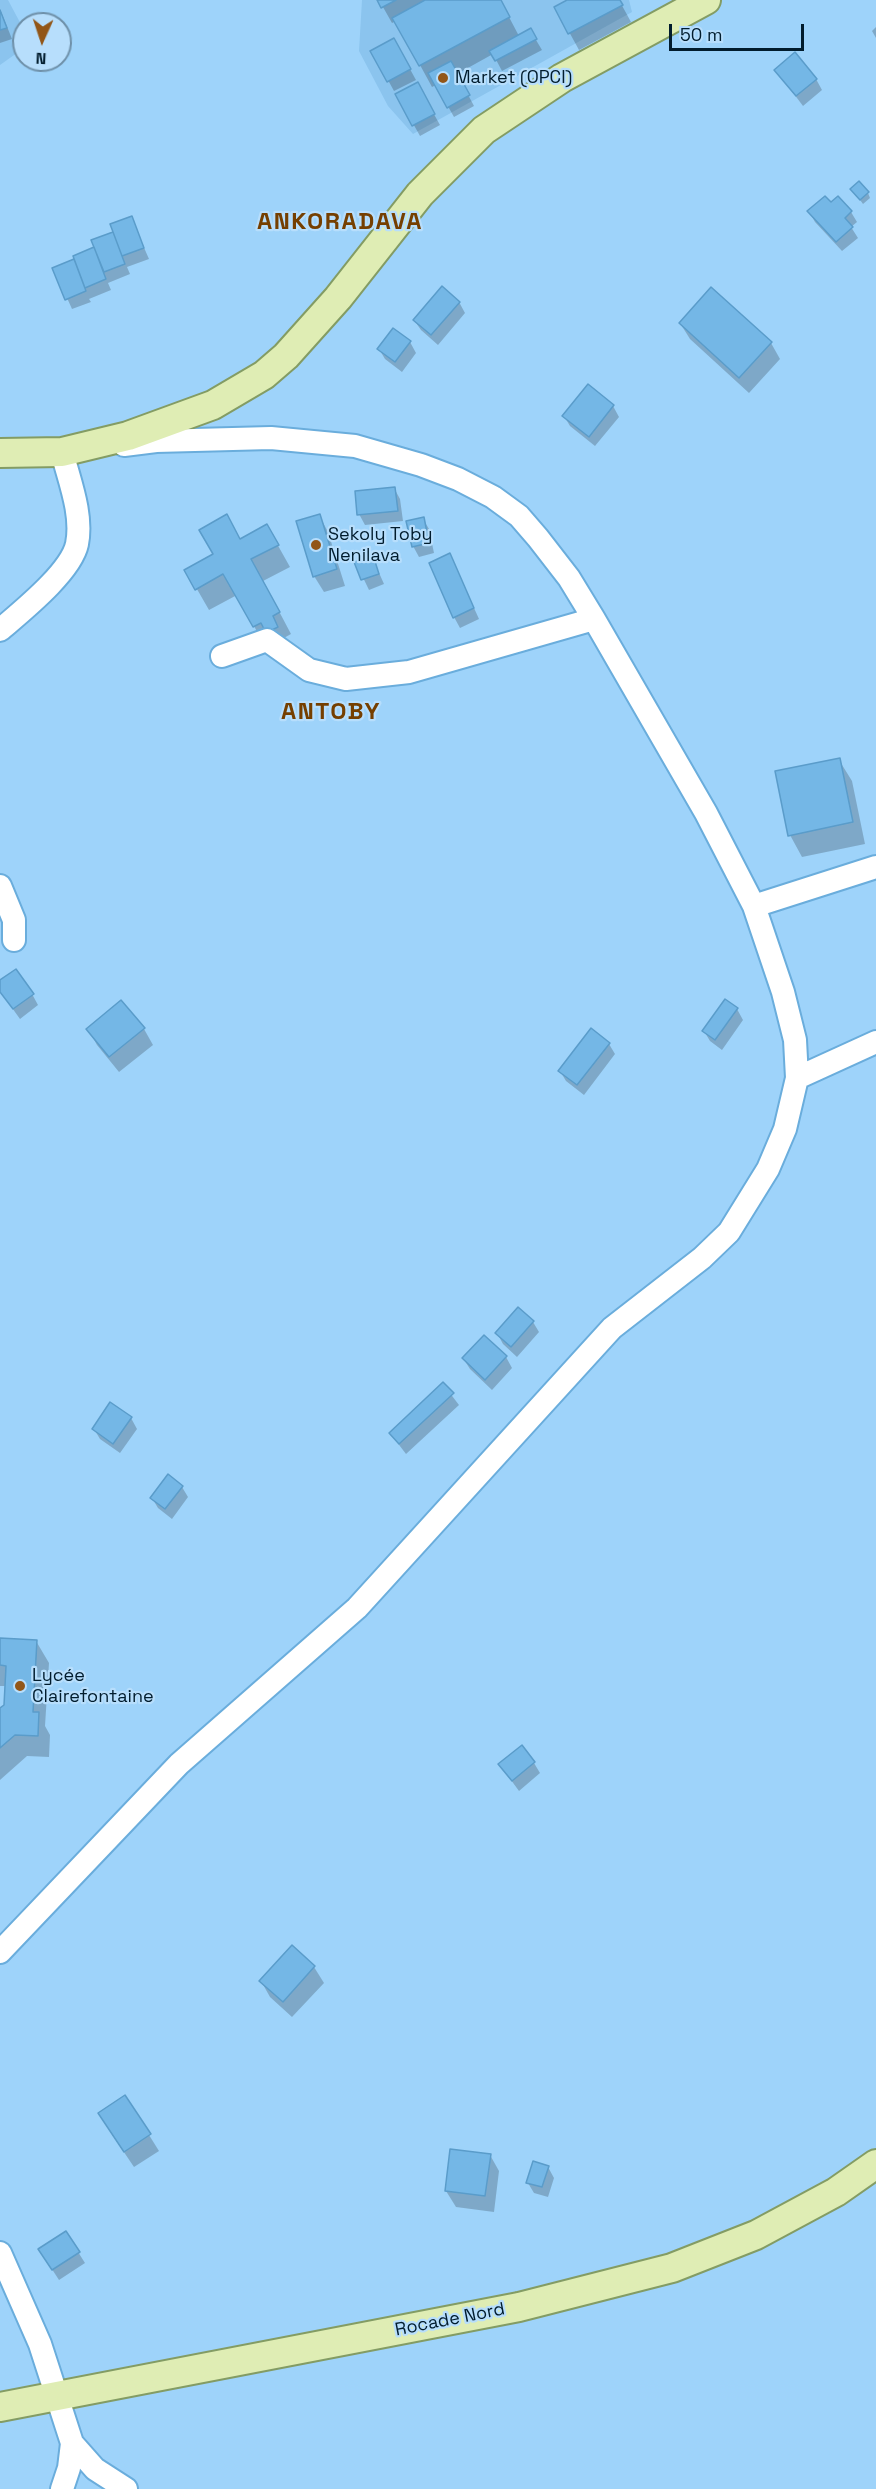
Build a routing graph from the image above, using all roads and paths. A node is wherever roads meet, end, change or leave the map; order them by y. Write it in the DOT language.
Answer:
graph roads {
  1 [pos="706,0"];
  2 [pos="670,9"];
  3 [pos="62,452"];
  4 [pos="0,453"];
  5 [pos="594,619"];
  6 [pos="0,630"];
  7 [pos="222,656"];
  8 [pos="876,867"];
  9 [pos="0,886"];
  10 [pos="754,906"];
  11 [pos="14,940"];
  12 [pos="876,1042"];
  13 [pos="797,1078"];
  14 [pos="0,1952"];
  15 [pos="876,2164"];
  16 [pos="0,2253"];
  17 [pos="58,2396"];
  18 [pos="0,2407"];
  19 [pos="72,2443"];
  20 [pos="62,2489"];
  21 [pos="126,2489"];
  1 -- 2 [label="main road"];
  2 -- 3 [label="main road"];
  3 -- 4 [label="main road"];
  3 -- 5 [label="street"];
  3 -- 6 [label="street"];
  5 -- 7 [label="street"];
  5 -- 10 [label="street"];
  8 -- 10 [label="street"];
  9 -- 11 [label="street"];
  10 -- 13 [label="street"];
  12 -- 13 [label="street"];
  13 -- 14 [label="street"];
  15 -- 17 [label="main road, Rocade Nord"];
  16 -- 17 [label="street"];
  17 -- 18 [label="main road, Rocade Nord"];
  17 -- 19 [label="street"];
  19 -- 20 [label="street"];
  19 -- 21 [label="street"];
}
